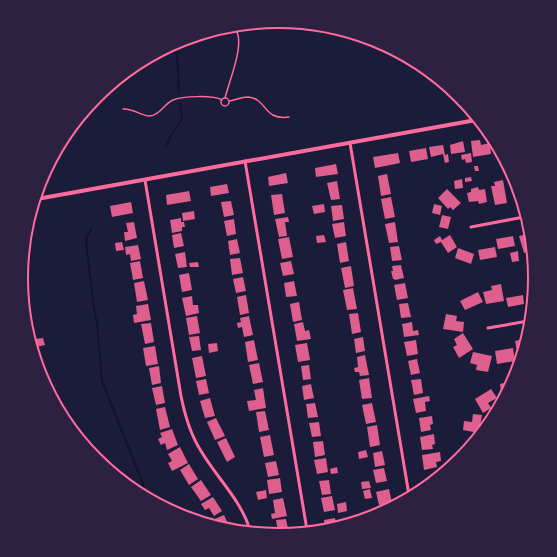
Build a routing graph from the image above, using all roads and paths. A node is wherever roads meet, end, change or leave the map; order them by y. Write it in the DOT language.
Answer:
graph roads {
  1 [pos="237,32"];
  2 [pos="225,98"];
  3 [pos="222,100"];
  4 [pos="229,101"];
  5 [pos="123,109"];
  6 [pos="289,117"];
  7 [pos="473,121"];
  8 [pos="350,143"];
  9 [pos="245,161"];
  10 [pos="144,180"];
  11 [pos="41,198"];
  12 [pos="521,218"];
  13 [pos="471,227"];
  14 [pos="525,321"];
  15 [pos="488,328"];
  16 [pos="409,492"];
  17 [pos="249,527"];
  18 [pos="307,527"];
  1 -- 2 [label="path"];
  2 -- 3 [label="path"];
  2 -- 4 [label="path"];
  3 -- 4 [label="path"];
  3 -- 5 [label="path"];
  4 -- 6 [label="path"];
  7 -- 8 [label="street"];
  8 -- 9 [label="street"];
  8 -- 16 [label="street"];
  9 -- 10 [label="street"];
  9 -- 18 [label="street"];
  10 -- 11 [label="street"];
  10 -- 17 [label="street"];
  12 -- 13 [label="street"];
  14 -- 15 [label="street"];
}
